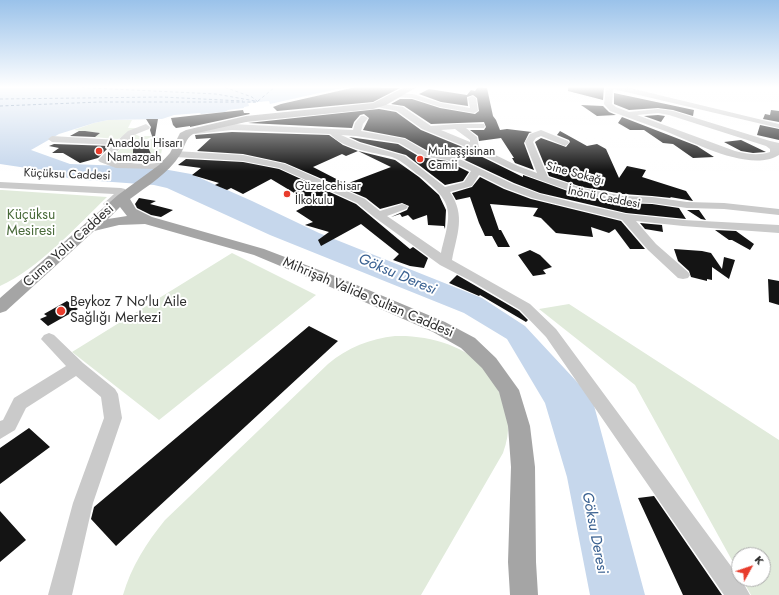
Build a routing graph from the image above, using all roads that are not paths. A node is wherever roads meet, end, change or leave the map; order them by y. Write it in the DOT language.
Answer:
graph roads {
  1 [pos="248,115"];
  2 [pos="408,115"];
  3 [pos="628,115"];
  4 [pos="676,115"];
  5 [pos="731,115"];
  6 [pos="364,118"];
  7 [pos="459,126"];
  8 [pos="480,126"];
  9 [pos="779,126"];
  10 [pos="146,127"];
  11 [pos="428,128"];
  12 [pos="399,129"];
  13 [pos="190,132"];
  14 [pos="331,132"];
  15 [pos="356,133"];
  16 [pos="52,138"];
  17 [pos="402,140"];
  18 [pos="121,143"];
  19 [pos="564,143"];
  20 [pos="769,144"];
  21 [pos="779,146"];
  22 [pos="474,148"];
  23 [pos="434,153"];
  24 [pos="170,160"];
  25 [pos="410,164"];
  26 [pos="477,170"];
  27 [pos="426,175"];
  28 [pos="494,179"];
  29 [pos="544,180"];
  30 [pos="0,185"];
  31 [pos="444,190"];
  32 [pos="122,198"];
  33 [pos="652,200"];
  34 [pos="402,208"];
  35 [pos="779,212"];
  36 [pos="378,215"];
  37 [pos="101,217"];
  38 [pos="626,217"];
  39 [pos="147,220"];
  40 [pos="664,221"];
  41 [pos="779,229"];
  42 [pos="86,230"];
  43 [pos="445,262"];
  44 [pos="683,275"];
  45 [pos="0,307"];
  46 [pos="48,339"];
  47 [pos="77,367"];
  48 [pos="0,430"];
  49 [pos="60,595"];
  50 [pos="524,595"];
  51 [pos="738,595"];
  1 -- 13 [label="main road"];
  2 -- 11 [label="street, Sine Sokağı"];
  3 -- 20 [label="street"];
  4 -- 20 [label="street"];
  5 -- 9 [label="street"];
  6 -- 15 [label="street"];
  7 -- 8 [label="street"];
  7 -- 11 [label="street"];
  7 -- 22 [label="street"];
  10 -- 18 [label="street"];
  11 -- 22 [label="street, Sine Sokağı"];
  11 -- 23 [label="street"];
  12 -- 17 [label="street"];
  13 -- 14 [label="street"];
  13 -- 24 [label="main road"];
  14 -- 15 [label="street"];
  14 -- 25 [label="street"];
  15 -- 17 [label="street"];
  16 -- 18 [label="street"];
  17 -- 23 [label="street"];
  18 -- 24 [label="street"];
  19 -- 29 [label="street"];
  20 -- 21 [label="street"];
  22 -- 29 [label="street, Sine Sokağı"];
  23 -- 25 [label="street"];
  23 -- 26 [label="street, İnönü Caddesi"];
  23 -- 27 [label="street"];
  24 -- 32 [label="main road, Cuma Yolu Caddesi"];
  24 -- 36 [label="street"];
  25 -- 27 [label="street"];
  26 -- 28 [label="street, İnönü Caddesi"];
  26 -- 31 [label="street"];
  27 -- 31 [label="street"];
  28 -- 29 [label="street"];
  28 -- 38 [label="street, İnönü Caddesi"];
  29 -- 33 [label="street, Sine Sokağı"];
  30 -- 37 [label="street, Küçüksu Caddesi"];
  31 -- 43 [label="street"];
  32 -- 37 [label="main road, Cuma Yolu Caddesi"];
  32 -- 39 [label="main road"];
  33 -- 35 [label="street, Sine Sokağı"];
  33 -- 40 [label="street"];
  34 -- 36 [label="street"];
  36 -- 43 [label="street"];
  37 -- 42 [label="main road, Cuma Yolu Caddesi"];
  38 -- 40 [label="street, İnönü Caddesi"];
  38 -- 44 [label="street"];
  39 -- 42 [label="main road"];
  39 -- 50 [label="main road, Mihrişah Valide Sultan Caddesi"];
  40 -- 41 [label="street, İnönü Caddesi"];
  42 -- 45 [label="main road, Cuma Yolu Caddesi"];
  43 -- 51 [label="street"];
  46 -- 47 [label="street"];
  47 -- 48 [label="street"];
  47 -- 49 [label="street"];
}
